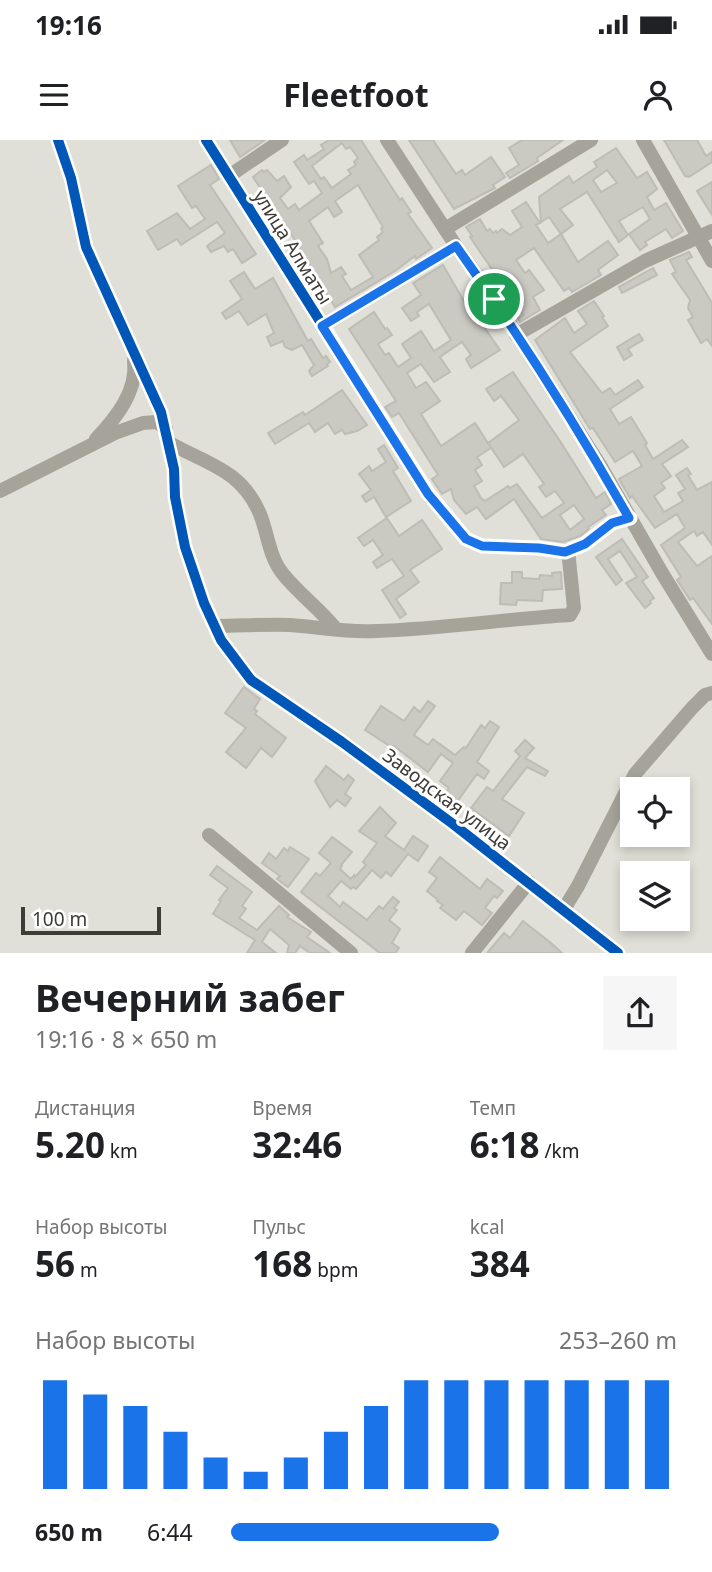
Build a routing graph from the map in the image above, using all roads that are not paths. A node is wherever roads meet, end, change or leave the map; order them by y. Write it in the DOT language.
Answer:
graph roads {
  1 [pos="58,140"];
  2 [pos="205,140"];
  3 [pos="282,140"];
  4 [pos="387,140"];
  5 [pos="591,140"];
  6 [pos="643,140"];
  7 [pos="229,176"];
  8 [pos="445,229"];
  9 [pos="712,230"];
  10 [pos="698,238"];
  11 [pos="456,246"];
  12 [pos="712,261"];
  13 [pos="322,326"];
  14 [pos="516,335"];
  15 [pos="133,351"];
  16 [pos="167,436"];
  17 [pos="87,448"];
  18 [pos="0,491"];
  19 [pos="629,518"];
  20 [pos="568,551"];
  21 [pos="214,626"];
  22 [pos="336,629"];
  23 [pos="712,654"];
  24 [pos="712,693"];
  25 [pos="209,835"];
  26 [pos="529,882"];
  27 [pos="564,909"];
  28 [pos="351,953"];
  29 [pos="472,953"];
  30 [pos="618,953"];
  1 -- 15 [label="street, Заводская улица"];
  2 -- 7 [label="street, улица Алматы"];
  3 -- 7 [label="street"];
  4 -- 8 [label="street"];
  5 -- 8 [label="street"];
  6 -- 10 [label="street"];
  7 -- 13 [label="street, улица Алматы"];
  8 -- 11 [label="street"];
  9 -- 10 [label="street"];
  10 -- 12 [label="street"];
  10 -- 14 [label="street"];
  11 -- 13 [label="street"];
  11 -- 14 [label="street"];
  13 -- 20 [label="street, улица Алматы"];
  14 -- 19 [label="street"];
  15 -- 16 [label="street, Заводская улица"];
  15 -- 17 [label="street"];
  16 -- 17 [label="street"];
  16 -- 21 [label="street, Заводская улица"];
  16 -- 22 [label="street"];
  17 -- 18 [label="street"];
  19 -- 20 [label="street"];
  19 -- 23 [label="street"];
  20 -- 22 [label="street"];
  21 -- 22 [label="street"];
  21 -- 26 [label="street, Заводская улица"];
  24 -- 27 [label="street"];
  25 -- 28 [label="street"];
  26 -- 27 [label="street, Заводская улица"];
  26 -- 29 [label="street"];
  27 -- 30 [label="street, Заводская улица"];
}
